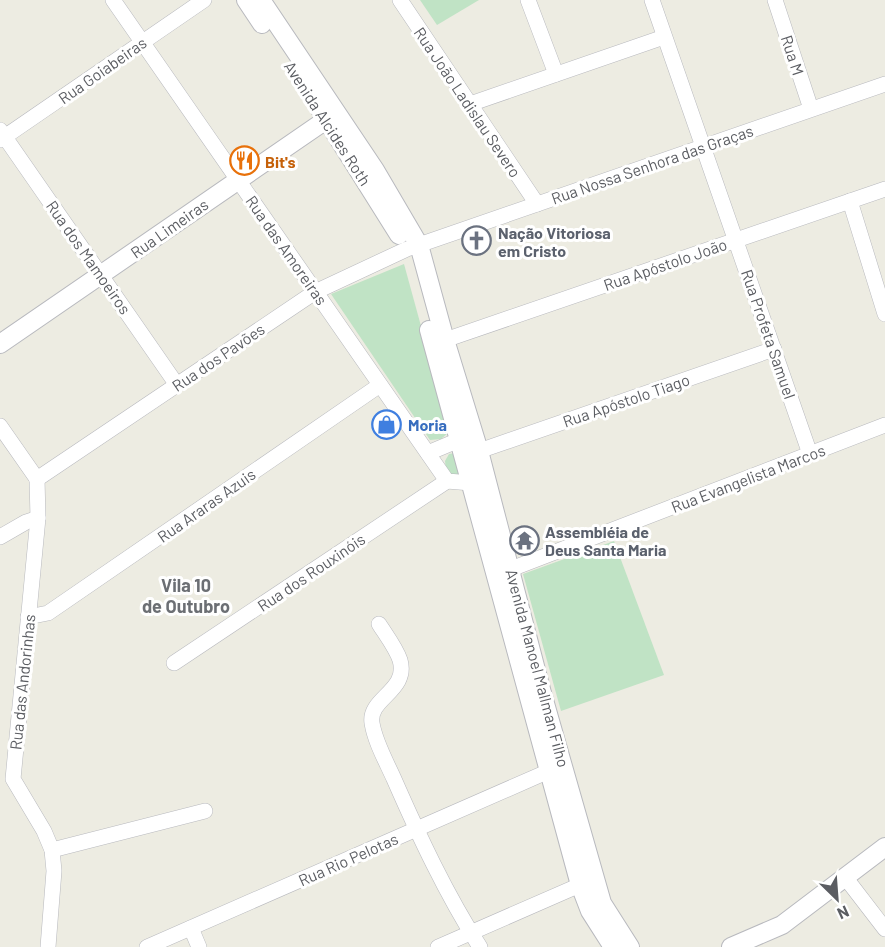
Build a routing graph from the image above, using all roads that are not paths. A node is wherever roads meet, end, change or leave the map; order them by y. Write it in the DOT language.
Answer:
graph roads {
  1 [pos="113,0"];
  2 [pos="204,0"];
  3 [pos="400,0"];
  4 [pos="528,0"];
  5 [pos="652,0"];
  6 [pos="779,1"];
  7 [pos="258,2"];
  8 [pos="664,37"];
  9 [pos="142,42"];
  10 [pos="556,75"];
  11 [pos="885,84"];
  12 [pos="471,104"];
  13 [pos="811,109"];
  14 [pos="332,115"];
  15 [pos="2,135"];
  16 [pos="704,146"];
  17 [pos="238,180"];
  18 [pos="885,189"];
  19 [pos="850,201"];
  20 [pos="537,204"];
  21 [pos="736,240"];
  22 [pos="413,247"];
  23 [pos="101,274"];
  24 [pos="315,292"];
  25 [pos="885,314"];
  26 [pos="445,340"];
  27 [pos="0,344"];
  28 [pos="774,349"];
  29 [pos="177,385"];
  30 [pos="380,385"];
  31 [pos="885,425"];
  32 [pos="0,426"];
  33 [pos="459,440"];
  34 [pos="479,451"];
  35 [pos="428,453"];
  36 [pos="810,454"];
  37 [pos="37,479"];
  38 [pos="478,480"];
  39 [pos="447,481"];
  40 [pos="38,518"];
  41 [pos="0,537"];
  42 [pos="511,569"];
  43 [pos="28,617"];
  44 [pos="379,624"];
  45 [pos="174,663"];
  46 [pos="549,771"];
  47 [pos="6,780"];
  48 [pos="205,811"];
  49 [pos="416,829"];
  50 [pos="885,847"];
  51 [pos="52,850"];
  52 [pos="845,877"];
  53 [pos="580,885"];
  54 [pos="191,928"];
  55 [pos="885,929"];
  56 [pos="471,933"];
  57 [pos="48,947"];
  58 [pos="147,947"];
  59 [pos="200,947"];
  60 [pos="438,947"];
  61 [pos="480,947"];
  62 [pos="613,947"];
  63 [pos="630,947"];
  64 [pos="731,947"];
  1 -- 9 [label="street, Rua das Amoreiras"];
  2 -- 9 [label="street, Rua Goiabeiras"];
  3 -- 12 [label="street, Rua João Ladislau Severo"];
  4 -- 10 [label="street"];
  5 -- 8 [label="street, Rua Profeta Samuel"];
  6 -- 13 [label="street, Rua M"];
  7 -- 14 [label="street, Avenida Alcides Roth"];
  8 -- 10 [label="street"];
  8 -- 16 [label="street, Rua Profeta Samuel"];
  9 -- 15 [label="street, Rua Goiabeiras"];
  9 -- 17 [label="street, Rua das Amoreiras"];
  10 -- 12 [label="street"];
  11 -- 13 [label="street, Rua Nossa Senhora das Graças"];
  12 -- 20 [label="street, Rua João Ladislau Severo"];
  13 -- 16 [label="street, Rua Nossa Senhora das Graças"];
  14 -- 17 [label="street, Rua Limeiras"];
  14 -- 22 [label="street, Avenida Alcides Roth"];
  15 -- 23 [label="street, Rua dos Mamoeiros"];
  16 -- 20 [label="street, Rua Nossa Senhora das Graças"];
  16 -- 21 [label="street, Rua Profeta Samuel"];
  17 -- 23 [label="street, Rua Limeiras"];
  17 -- 24 [label="street, Rua das Amoreiras"];
  18 -- 19 [label="street, Rua Apóstolo João"];
  19 -- 21 [label="street, Rua Apóstolo João"];
  19 -- 25 [label="street"];
  20 -- 22 [label="street, Rua Nossa Senhora das Graças"];
  21 -- 26 [label="street, Rua Apóstolo João"];
  21 -- 28 [label="street, Rua Profeta Samuel"];
  22 -- 24 [label="street, Rua dos Pavões"];
  22 -- 26 [label="street, Avenida Manoel Mallman Filho"];
  22 -- 33 [label="street, Avenida Manoel Mallman Filho"];
  23 -- 27 [label="street, Rua Limeiras"];
  23 -- 29 [label="street, Rua dos Mamoeiros"];
  24 -- 29 [label="street, Rua dos Pavões"];
  24 -- 30 [label="street, Rua das Amoreiras"];
  26 -- 34 [label="street, Avenida Manoel Mallman Filho"];
  28 -- 34 [label="street, Rua Apóstolo Tiago"];
  28 -- 36 [label="street, Rua Profeta Samuel"];
  29 -- 37 [label="street, Rua dos Pavões"];
  30 -- 35 [label="street, Rua das Amoreiras"];
  30 -- 43 [label="street, Rua Araras Azuis"];
  31 -- 36 [label="street, Rua Evangelista Marcos"];
  32 -- 37 [label="street"];
  33 -- 35 [label="street"];
  33 -- 38 [label="street, Avenida Manoel Mallman Filho"];
  34 -- 38 [label="street, Avenida Manoel Mallman Filho"];
  35 -- 39 [label="street, Rua das Amoreiras"];
  36 -- 42 [label="street, Rua Evangelista Marcos"];
  37 -- 40 [label="street, Rua das Andorinhas"];
  38 -- 39 [label="street"];
  38 -- 42 [label="street, Avenida Manoel Mallman Filho"];
  38 -- 46 [label="street, Avenida Manoel Mallman Filho"];
  39 -- 45 [label="street, Rua dos Rouxinóis"];
  40 -- 41 [label="street"];
  40 -- 43 [label="street, Rua das Andorinhas"];
  42 -- 63 [label="street, Avenida Manoel Mallman Filho"];
  43 -- 47 [label="street, Rua das Andorinhas"];
  44 -- 49 [label="street"];
  46 -- 49 [label="street, Rua Rio Pelotas"];
  46 -- 53 [label="street, Avenida Manoel Mallman Filho"];
  47 -- 51 [label="street, Rua das Andorinhas"];
  48 -- 51 [label="street"];
  49 -- 54 [label="street, Rua Rio Pelotas"];
  49 -- 56 [label="street"];
  50 -- 52 [label="street"];
  51 -- 57 [label="street, Rua das Andorinhas"];
  52 -- 55 [label="street"];
  52 -- 64 [label="street"];
  53 -- 56 [label="street"];
  53 -- 62 [label="street, Avenida Manoel Mallman Filho"];
  54 -- 58 [label="street, Rua Rio Pelotas"];
  54 -- 59 [label="street"];
  56 -- 60 [label="street"];
  56 -- 61 [label="street"];
}
